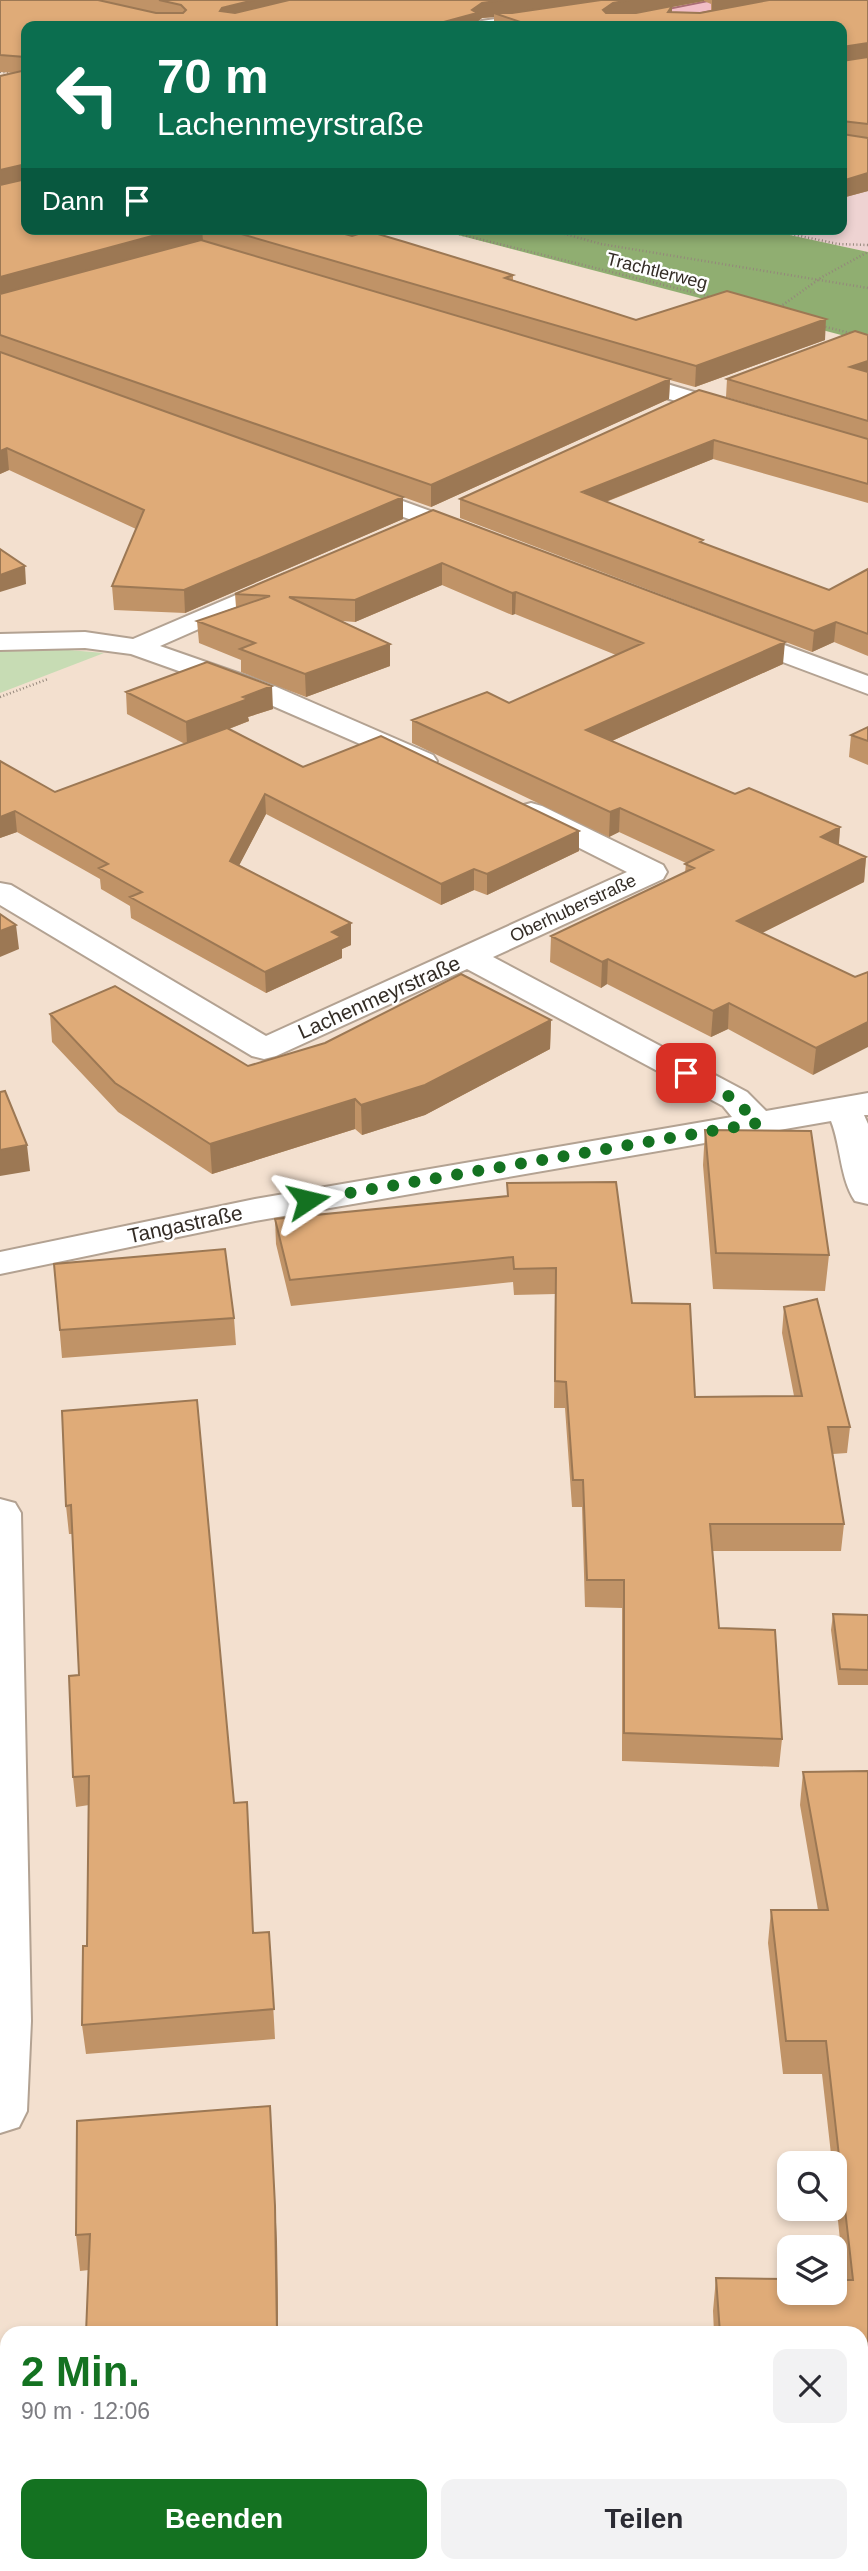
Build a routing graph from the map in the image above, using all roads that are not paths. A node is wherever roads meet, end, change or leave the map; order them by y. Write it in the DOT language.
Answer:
graph roads {
  1 [pos="740,0"];
  2 [pos="513,5"];
  3 [pos="753,11"];
  4 [pos="513,21"];
  5 [pos="637,21"];
  6 [pos="702,21"];
  7 [pos="600,371"];
  8 [pos="730,385"];
  9 [pos="693,399"];
  10 [pos="656,416"];
  11 [pos="755,417"];
  12 [pos="327,481"];
  13 [pos="457,507"];
  14 [pos="432,519"];
  15 [pos="395,535"];
  16 [pos="496,543"];
  17 [pos="309,572"];
  18 [pos="714,627"];
  19 [pos="0,642"];
  20 [pos="136,647"];
  21 [pos="868,686"];
  22 [pos="448,772"];
  23 [pos="509,801"];
  24 [pos="0,892"];
  25 [pos="469,957"];
  26 [pos="856,1107"];
  27 [pos="758,1123"];
  28 [pos="868,1193"];
  29 [pos="0,1263"];
  30 [pos="0,1513"];
  31 [pos="0,2111"];
  1 -- 5 [label="main road"];
  2 -- 4 [label="street"];
  3 -- 6 [label="main road"];
  7 -- 9 [label="street"];
  8 -- 9 [label="street"];
  9 -- 10 [label="street"];
  9 -- 11 [label="street"];
  12 -- 14 [label="street"];
  13 -- 14 [label="street"];
  14 -- 15 [label="street"];
  14 -- 16 [label="street"];
  17 -- 20 [label="street"];
  18 -- 21 [label="street"];
  19 -- 20 [label="street"];
  20 -- 22 [label="street"];
  23 -- 25 [label="street, Oberhuberstraße"];
  24 -- 25 [label="street, Lachenmeyrstraße"];
  25 -- 27 [label="street, Lachenmeyrstraße"];
  26 -- 27 [label="street, Tangastraße"];
  26 -- 28 [label="street"];
  27 -- 29 [label="street, Tangastraße"];
  30 -- 31 [label="street"];
}
